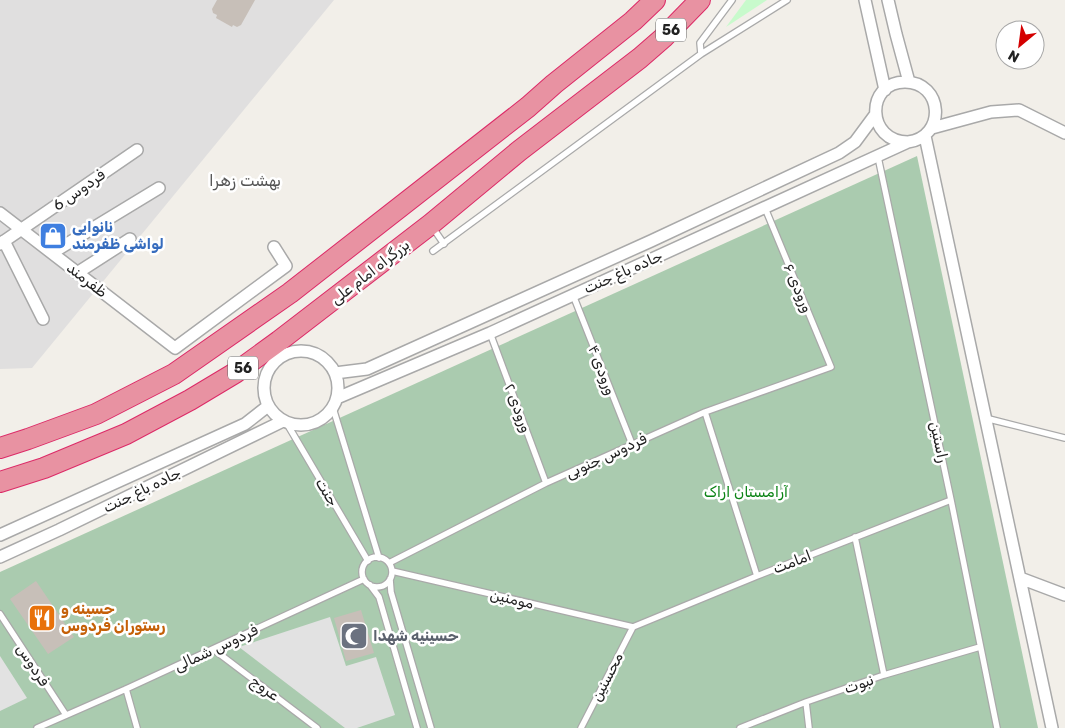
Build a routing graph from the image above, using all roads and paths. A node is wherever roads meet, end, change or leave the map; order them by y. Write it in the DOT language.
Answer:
graph roads {
  1 [pos="655,0"];
  2 [pos="666,0"];
  3 [pos="677,0"];
  4 [pos="700,0"];
  5 [pos="732,0"];
  6 [pos="787,0"];
  7 [pos="865,0"];
  8 [pos="888,0"];
  9 [pos="619,33"];
  10 [pos="701,54"];
  11 [pos="640,58"];
  12 [pos="909,82"];
  13 [pos="885,90"];
  14 [pos="876,116"];
  15 [pos="928,132"];
  16 [pos="1065,133"];
  17 [pos="908,142"];
  18 [pos="137,150"];
  19 [pos="878,157"];
  20 [pos="159,188"];
  21 [pos="765,208"];
  22 [pos="0,212"];
  23 [pos="431,224"];
  24 [pos="22,229"];
  25 [pos="130,239"];
  26 [pos="651,241"];
  27 [pos="2,243"];
  28 [pos="444,244"];
  29 [pos="274,247"];
  30 [pos="434,251"];
  31 [pos="52,253"];
  32 [pos="658,257"];
  33 [pos="77,273"];
  34 [pos="573,295"];
  35 [pos="43,319"];
  36 [pos="490,333"];
  37 [pos="831,367"];
  38 [pos="336,373"];
  39 [pos="335,403"];
  40 [pos="268,406"];
  41 [pos="705,412"];
  42 [pos="986,418"];
  43 [pos="285,421"];
  44 [pos="1065,438"];
  45 [pos="632,444"];
  46 [pos="0,448"];
  47 [pos="0,482"];
  48 [pos="546,483"];
  49 [pos="952,500"];
  50 [pos="0,536"];
  51 [pos="855,537"];
  52 [pos="0,557"];
  53 [pos="379,558"];
  54 [pos="368,561"];
  55 [pos="389,563"];
  56 [pos="392,571"];
  57 [pos="757,576"];
  58 [pos="1020,578"];
  59 [pos="364,579"];
  60 [pos="390,579"];
  61 [pos="370,585"];
  62 [pos="1065,595"];
  63 [pos="0,614"];
  64 [pos="633,627"];
  65 [pos="980,647"];
  66 [pos="213,649"];
  67 [pos="884,676"];
  68 [pos="126,689"];
  69 [pos="806,702"];
  70 [pos="66,715"];
  71 [pos="37,728"];
  72 [pos="137,728"];
  73 [pos="317,728"];
  74 [pos="418,728"];
  75 [pos="431,728"];
  76 [pos="581,728"];
  77 [pos="740,728"];
  78 [pos="809,728"];
  79 [pos="997,728"];
  80 [pos="1052,728"];
  1 -- 9 [label="highway, 56"];
  2 -- 9 [label="highway"];
  3 -- 11 [label="highway"];
  4 -- 11 [label="highway, بزرگراه امام علی / 56"];
  5 -- 10 [label="lane"];
  6 -- 10 [label="lane"];
  7 -- 13 [label="street"];
  8 -- 12 [label="street"];
  9 -- 46 [label="highway, 56"];
  10 -- 28 [label="lane"];
  11 -- 23 [label="highway, بزرگراه امام علی / 56"];
  12 -- 13 [label="street"];
  12 -- 15 [label="street"];
  13 -- 14 [label="street"];
  14 -- 17 [label="street"];
  14 -- 26 [label="street, جاده باغ جنت"];
  15 -- 16 [label="street"];
  15 -- 17 [label="street"];
  15 -- 42 [label="street"];
  17 -- 19 [label="street, جاده باغ جنت"];
  18 -- 24 [label="street, فردوس 6"];
  19 -- 21 [label="street, جاده باغ جنت"];
  19 -- 49 [label="lane, راستین"];
  20 -- 31 [label="street"];
  21 -- 32 [label="street, جاده باغ جنت"];
  21 -- 37 [label="lane, ورودی ۶"];
  22 -- 24 [label="street, ظفرمند"];
  23 -- 28 [label="lane"];
  23 -- 47 [label="highway, بزرگراه امام علی / 56"];
  24 -- 27 [label="street, فردوس 6"];
  24 -- 31 [label="street, ظفرمند"];
  25 -- 33 [label="street"];
  26 -- 32 [label="street"];
  26 -- 38 [label="street, جاده باغ جنت"];
  27 -- 35 [label="street"];
  28 -- 30 [label="lane"];
  29 -- 33 [label="street, ظفرمند"];
  31 -- 33 [label="street, ظفرمند"];
  32 -- 34 [label="street, جاده باغ جنت"];
  34 -- 36 [label="street, جاده باغ جنت"];
  34 -- 45 [label="lane, ورودی ۴"];
  36 -- 39 [label="street, جاده باغ جنت"];
  36 -- 48 [label="lane, ورودی ۲"];
  37 -- 41 [label="lane, فردوس جنوبی"];
  38 -- 39 [label="street"];
  38 -- 40 [label="street"];
  39 -- 43 [label="street"];
  39 -- 53 [label="lane, جنت"];
  40 -- 43 [label="street"];
  40 -- 50 [label="street, جاده باغ جنت"];
  41 -- 45 [label="lane, فردوس جنوبی"];
  41 -- 57 [label="lane"];
  42 -- 44 [label="lane"];
  42 -- 58 [label="street"];
  43 -- 52 [label="street, جاده باغ جنت"];
  43 -- 54 [label="lane, جنت"];
  45 -- 48 [label="lane, فردوس جنوبی"];
  48 -- 55 [label="lane, فردوس جنوبی"];
  49 -- 51 [label="lane, امامت"];
  49 -- 65 [label="lane, راستین"];
  51 -- 57 [label="lane, امامت"];
  51 -- 67 [label="lane"];
  53 -- 54 [label="lane"];
  53 -- 55 [label="lane"];
  54 -- 59 [label="lane"];
  55 -- 56 [label="lane"];
  56 -- 60 [label="lane"];
  56 -- 64 [label="lane, مومنین"];
  57 -- 64 [label="lane, امامت"];
  58 -- 62 [label="street"];
  58 -- 80 [label="street"];
  59 -- 61 [label="lane"];
  59 -- 66 [label="lane, فردوس شمالی"];
  60 -- 61 [label="lane"];
  60 -- 75 [label="lane"];
  61 -- 74 [label="lane"];
  63 -- 70 [label="lane, فردوس"];
  64 -- 76 [label="lane, محسنین"];
  65 -- 67 [label="lane, نبوت"];
  65 -- 79 [label="lane, راستین"];
  66 -- 68 [label="lane, فردوس شمالی"];
  66 -- 73 [label="lane, عروج"];
  67 -- 69 [label="lane, نبوت"];
  68 -- 70 [label="lane, فردوس شمالی"];
  68 -- 72 [label="lane"];
  69 -- 77 [label="lane, نبوت"];
  69 -- 78 [label="lane"];
  70 -- 71 [label="lane, فردوس شمالی"];
}
